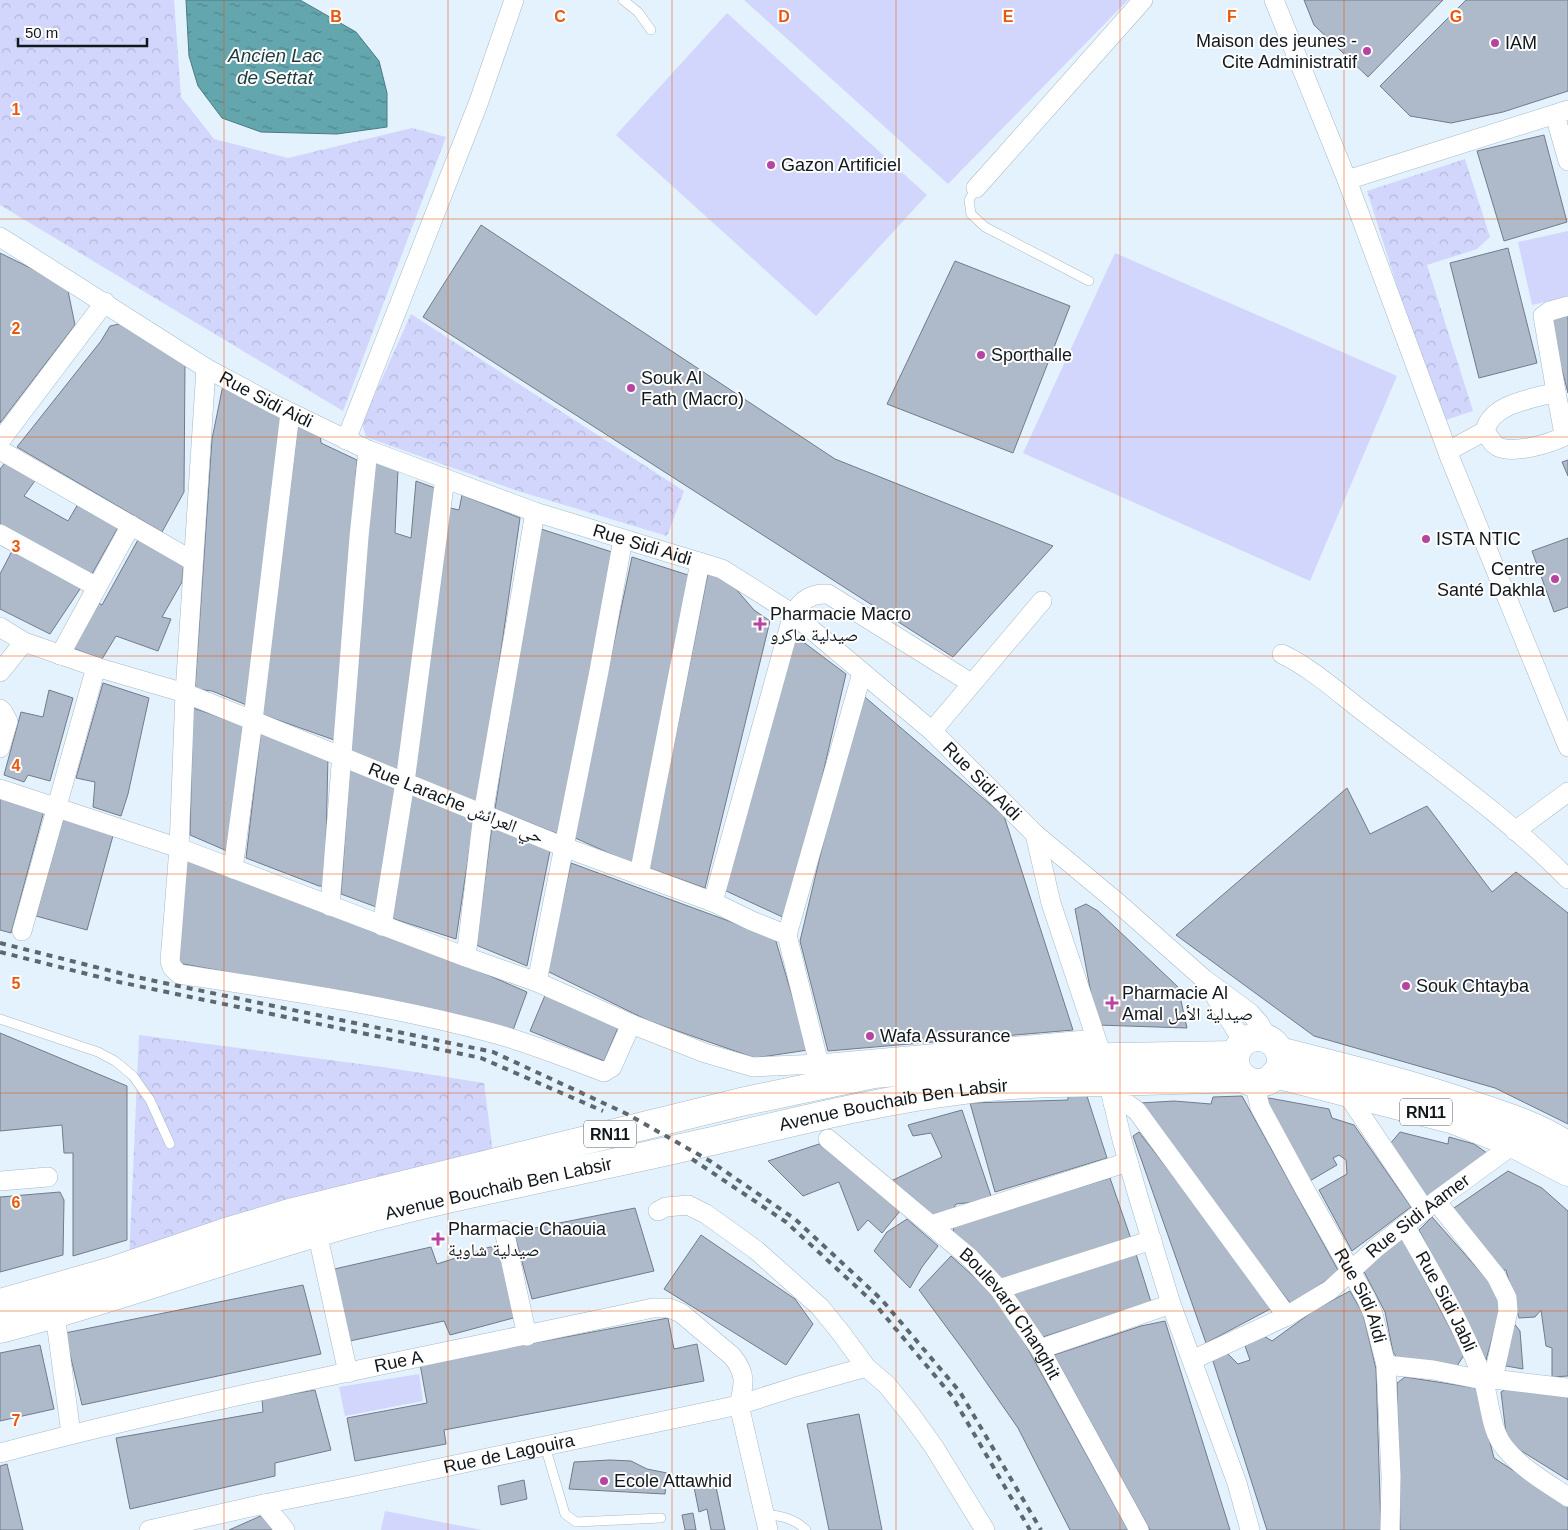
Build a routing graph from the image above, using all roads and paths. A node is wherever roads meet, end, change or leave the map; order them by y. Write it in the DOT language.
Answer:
graph roads {
  1 [pos="514,0"];
  2 [pos="623,0"];
  3 [pos="1143,0"];
  4 [pos="1274,0"];
  5 [pos="651,30"];
  6 [pos="1562,112"];
  7 [pos="1568,161"];
  8 [pos="1347,180"];
  9 [pos="976,188"];
  10 [pos="0,237"];
  11 [pos="1089,281"];
  12 [pos="105,302"];
  13 [pos="1568,306"];
  14 [pos="206,368"];
  15 [pos="1556,392"];
  16 [pos="290,413"];
  17 [pos="1485,431"];
  18 [pos="346,440"];
  19 [pos="0,441"];
  20 [pos="0,450"];
  21 [pos="368,450"];
  22 [pos="1448,451"];
  23 [pos="446,478"];
  24 [pos="535,512"];
  25 [pos="131,525"];
  26 [pos="0,534"];
  27 [pos="623,539"];
  28 [pos="193,561"];
  29 [pos="700,562"];
  30 [pos="97,587"];
  31 [pos="1042,601"];
  32 [pos="793,614"];
  33 [pos="0,626"];
  34 [pos="24,642"];
  35 [pos="1282,654"];
  36 [pos="60,655"];
  37 [pos="96,667"];
  38 [pos="0,672"];
  39 [pos="862,673"];
  40 [pos="971,683"];
  41 [pos="185,693"];
  42 [pos="0,710"];
  43 [pos="253,720"];
  44 [pos="932,731"];
  45 [pos="0,748"];
  46 [pos="1568,748"];
  47 [pos="341,756"];
  48 [pos="405,782"];
  49 [pos="0,789"];
  50 [pos="1568,792"];
  51 [pos="56,807"];
  52 [pos="483,814"];
  53 [pos="1515,831"];
  54 [pos="1035,834"];
  55 [pos="564,847"];
  56 [pos="179,848"];
  57 [pos="233,869"];
  58 [pos="639,875"];
  59 [pos="1568,878"];
  60 [pos="713,902"];
  61 [pos="330,906"];
  62 [pos="382,926"];
  63 [pos="22,931"];
  64 [pos="787,935"];
  65 [pos="466,957"];
  66 [pos="1204,979"];
  67 [pos="537,982"];
  68 [pos="0,1019"];
  69 [pos="631,1024"];
  70 [pos="1257,1060"];
  71 [pos="819,1064"];
  72 [pos="1105,1070"];
  73 [pos="1345,1091"];
  74 [pos="828,1139"];
  75 [pos="170,1144"];
  76 [pos="1514,1144"];
  77 [pos="1568,1146"];
  78 [pos="1128,1162"];
  79 [pos="1568,1172"];
  80 [pos="48,1177"];
  81 [pos="0,1181"];
  82 [pos="1430,1206"];
  83 [pos="658,1211"];
  84 [pos="931,1225"];
  85 [pos="1405,1226"];
  86 [pos="504,1230"];
  87 [pos="317,1232"];
  88 [pos="1152,1240"];
  89 [pos="1351,1271"];
  90 [pos="1000,1289"];
  91 [pos="0,1303"];
  92 [pos="1171,1304"];
  93 [pos="55,1314"];
  94 [pos="1287,1316"];
  95 [pos="0,1329"];
  96 [pos="527,1336"];
  97 [pos="1040,1349"];
  98 [pos="1192,1360"];
  99 [pos="1386,1365"];
  100 [pos="866,1367"];
  101 [pos="348,1372"];
  102 [pos="1488,1380"];
  103 [pos="1568,1388"];
  104 [pos="739,1405"];
  105 [pos="71,1434"];
  106 [pos="545,1446"];
  107 [pos="0,1453"];
  108 [pos="1568,1497"];
  109 [pos="264,1504"];
  110 [pos="661,1518"];
  111 [pos="766,1522"];
  112 [pos="203,1524"];
  113 [pos="149,1530"];
  114 [pos="285,1530"];
  115 [pos="806,1530"];
  116 [pos="985,1530"];
  117 [pos="1139,1530"];
  118 [pos="1250,1530"];
  119 [pos="1390,1530"];
  1 -- 18 [label="street"];
  2 -- 5 [label="lane"];
  3 -- 9 [label="street"];
  4 -- 8 [label="street"];
  6 -- 7 [label="street"];
  6 -- 8 [label="street"];
  8 -- 22 [label="street"];
  9 -- 11 [label="lane"];
  10 -- 12 [label="street, Rue Sidi Aidi"];
  12 -- 14 [label="street, Rue Sidi Aidi"];
  12 -- 19 [label="street"];
  13 -- 15 [label="street"];
  14 -- 16 [label="street, Rue Sidi Aidi"];
  14 -- 28 [label="street"];
  15 -- 17 [label="street"];
  15 -- 17 [label="street"];
  16 -- 18 [label="street, Rue Sidi Aidi"];
  16 -- 43 [label="street"];
  17 -- 22 [label="street"];
  18 -- 21 [label="street, Rue Sidi Aidi"];
  20 -- 25 [label="street"];
  21 -- 23 [label="street, Rue Sidi Aidi"];
  21 -- 47 [label="street"];
  22 -- 46 [label="street"];
  23 -- 24 [label="street, Rue Sidi Aidi"];
  23 -- 48 [label="street"];
  24 -- 27 [label="street, Rue Sidi Aidi"];
  24 -- 52 [label="street"];
  25 -- 28 [label="street"];
  25 -- 30 [label="street"];
  26 -- 30 [label="street"];
  27 -- 29 [label="street, Rue Sidi Aidi"];
  27 -- 55 [label="street"];
  28 -- 41 [label="street"];
  29 -- 32 [label="street, Rue Sidi Aidi"];
  29 -- 58 [label="street"];
  30 -- 36 [label="street"];
  31 -- 40 [label="street"];
  32 -- 39 [label="street, Rue Sidi Aidi"];
  32 -- 40 [label="street"];
  32 -- 60 [label="street"];
  33 -- 34 [label="street, Rue Larache حي العرائش"];
  34 -- 36 [label="street, Rue Larache حي العرائش"];
  34 -- 38 [label="street"];
  35 -- 53 [label="street"];
  36 -- 37 [label="street, Rue Larache حي العرائش"];
  37 -- 41 [label="street, Rue Larache حي العرائش"];
  37 -- 51 [label="street"];
  39 -- 44 [label="street, Rue Sidi Aidi"];
  39 -- 64 [label="street"];
  40 -- 44 [label="street"];
  41 -- 43 [label="street, Rue Larache حي العرائش"];
  41 -- 56 [label="street"];
  42 -- 45 [label="street"];
  43 -- 47 [label="street, Rue Larache حي العرائش"];
  43 -- 57 [label="street"];
  44 -- 54 [label="street, Rue Sidi Aidi"];
  47 -- 48 [label="street, Rue Larache حي العرائش"];
  47 -- 61 [label="street"];
  48 -- 52 [label="street, Rue Larache حي العرائش"];
  48 -- 62 [label="street"];
  49 -- 51 [label="street"];
  50 -- 53 [label="street"];
  51 -- 56 [label="street"];
  51 -- 63 [label="street"];
  52 -- 55 [label="street, Rue Larache حي العرائش"];
  52 -- 65 [label="street"];
  53 -- 59 [label="street"];
  54 -- 66 [label="street, Rue Sidi Aidi"];
  54 -- 72 [label="street"];
  55 -- 58 [label="street, Rue Larache حي العرائش"];
  55 -- 67 [label="street"];
  56 -- 57 [label="street"];
  56 -- 69 [label="street"];
  57 -- 61 [label="street"];
  58 -- 60 [label="street, Rue Larache حي العرائش"];
  60 -- 64 [label="street, Rue Larache حي العرائش"];
  61 -- 62 [label="street"];
  62 -- 65 [label="street"];
  64 -- 71 [label="street"];
  65 -- 67 [label="street"];
  66 -- 70 [label="street, Rue Sidi Aidi"];
  66 -- 70 [label="street, Rue Sidi Aidi"];
  67 -- 69 [label="street"];
  68 -- 75 [label="lane"];
  69 -- 71 [label="street"];
  70 -- 72 [label="main road, Avenue Bouchaib Ben Labsir / RN11"];
  70 -- 73 [label="main road, Avenue Bouchaib Ben Labsir / RN11"];
  70 -- 77 [label="main road, Avenue Bouchaib Ben Labsir / RN11"];
  70 -- 89 [label="street, Rue Sidi Aidi"];
  71 -- 72 [label="street"];
  72 -- 78 [label="street"];
  72 -- 87 [label="main road, Avenue Bouchaib Ben Labsir / RN11"];
  72 -- 91 [label="main road, Avenue Bouchaib Ben Labsir / RN11"];
  72 -- 94 [label="street"];
  73 -- 76 [label="main road, Avenue Bouchaib Ben Labsir / RN11"];
  73 -- 82 [label="street"];
  74 -- 84 [label="street, Boulevard Changhit"];
  76 -- 79 [label="main road, Avenue Bouchaib Ben Labsir / RN11"];
  76 -- 82 [label="street, Rue Sidi Aamer"];
  78 -- 84 [label="street"];
  78 -- 88 [label="street"];
  80 -- 81 [label="street"];
  82 -- 85 [label="street, Rue Sidi Aamer"];
  82 -- 102 [label="street"];
  83 -- 100 [label="street"];
  84 -- 90 [label="street, Boulevard Changhit"];
  85 -- 89 [label="street, Rue Sidi Aamer"];
  85 -- 102 [label="street, Rue Sidi Jabli"];
  86 -- 96 [label="street"];
  87 -- 93 [label="main road, Avenue Bouchaib Ben Labsir / RN11"];
  87 -- 101 [label="street"];
  88 -- 90 [label="street"];
  88 -- 92 [label="street"];
  89 -- 94 [label="street, Rue Sidi Aamer"];
  89 -- 99 [label="street, Rue Sidi Aidi"];
  90 -- 97 [label="street, Boulevard Changhit"];
  92 -- 97 [label="street"];
  92 -- 98 [label="street"];
  93 -- 95 [label="main road, Avenue Bouchaib Ben Labsir / RN11"];
  93 -- 105 [label="street"];
  94 -- 98 [label="street, Rue Sidi Aamer"];
  96 -- 101 [label="street, Rue A"];
  96 -- 104 [label="street, Rue A"];
  97 -- 117 [label="street, Boulevard Changhit"];
  98 -- 118 [label="street"];
  99 -- 102 [label="street, Rue Sidi Jabli"];
  99 -- 119 [label="street, Rue Sidi Aidi"];
  100 -- 104 [label="street, Rue de Lagouira"];
  100 -- 116 [label="street"];
  101 -- 105 [label="street, Rue A"];
  102 -- 103 [label="street, Rue Sidi Jabli"];
  102 -- 108 [label="street"];
  104 -- 106 [label="street, Rue de Lagouira"];
  104 -- 111 [label="street"];
  105 -- 107 [label="street, Rue A"];
  106 -- 109 [label="street, Rue de Lagouira"];
  106 -- 110 [label="lane"];
  109 -- 112 [label="street, Rue de Lagouira"];
  109 -- 114 [label="street"];
  111 -- 115 [label="lane"];
  112 -- 113 [label="street, Rue de Lagouira"];
}
